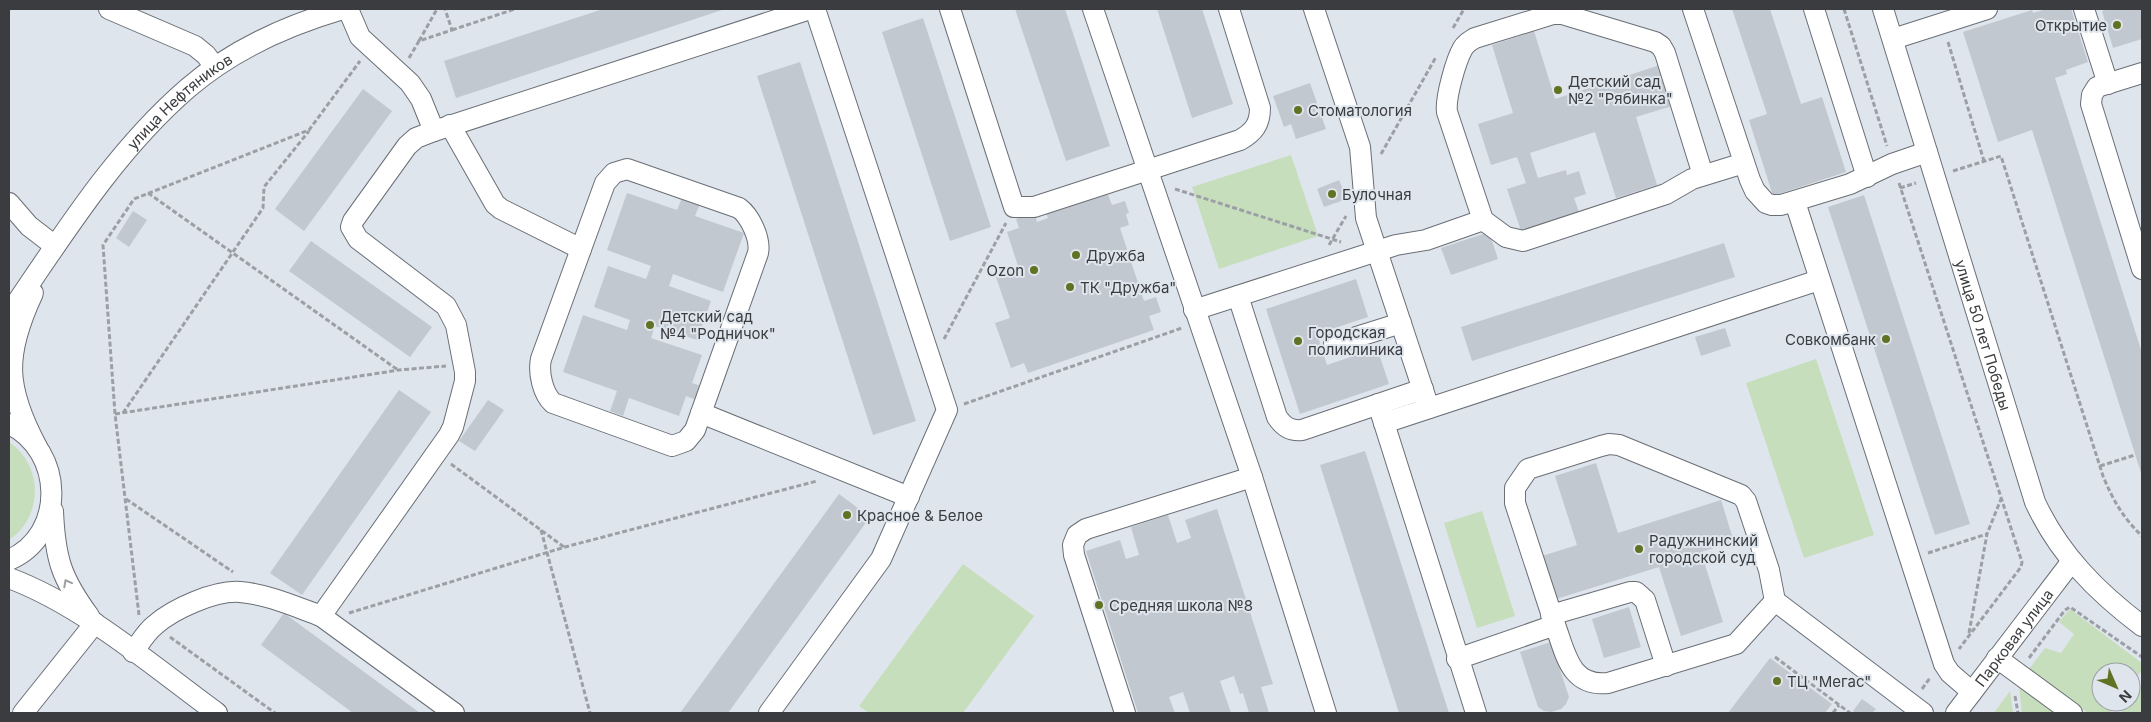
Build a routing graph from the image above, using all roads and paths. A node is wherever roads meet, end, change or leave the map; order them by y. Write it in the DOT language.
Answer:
graph roads {
  1 [pos="109,9"];
  2 [pos="343,9"];
  3 [pos="348,9"];
  4 [pos="437,9"];
  5 [pos="445,9"];
  6 [pos="515,9"];
  7 [pos="810,9"];
  8 [pos="815,9"];
  9 [pos="950,9"];
  10 [pos="1093,9"];
  11 [pos="1229,9"];
  12 [pos="1314,9"];
  13 [pos="1464,9"];
  14 [pos="1693,9"];
  15 [pos="1814,9"];
  16 [pos="1844,9"];
  17 [pos="1884,9"];
  18 [pos="1987,9"];
  19 [pos="2084,9"];
  20 [pos="321,12"];
  21 [pos="1933,26"];
  22 [pos="452,30"];
  23 [pos="1449,34"];
  24 [pos="1893,40"];
  25 [pos="419,42"];
  26 [pos="370,48"];
  27 [pos="1440,51"];
  28 [pos="215,67"];
  29 [pos="399,73"];
  30 [pos="2142,73"];
  31 [pos="2108,84"];
  32 [pos="442,128"];
  33 [pos="309,130"];
  34 [pos="1927,152"];
  35 [pos="1744,163"];
  36 [pos="1892,164"];
  37 [pos="1703,175"];
  38 [pos="1149,176"];
  39 [pos="1867,176"];
  40 [pos="1363,185"];
  41 [pos="147,193"];
  42 [pos="1795,202"];
  43 [pos="9,203"];
  44 [pos="1014,207"];
  45 [pos="1483,220"];
  46 [pos="1333,239"];
  47 [pos="55,246"];
  48 [pos="581,249"];
  49 [pos="1374,252"];
  50 [pos="231,254"];
  51 [pos="2142,269"];
  52 [pos="1313,272"];
  53 [pos="1819,280"];
  54 [pos="1238,296"];
  55 [pos="9,314"];
  56 [pos="1196,316"];
  57 [pos="1401,323"];
  58 [pos="1334,344"];
  59 [pos="464,364"];
  60 [pos="930,364"];
  61 [pos="399,370"];
  62 [pos="1426,398"];
  63 [pos="947,410"];
  64 [pos="123,413"];
  65 [pos="701,413"];
  66 [pos="114,414"];
  67 [pos="1381,414"];
  68 [pos="9,424"];
  69 [pos="37,447"];
  70 [pos="436,453"];
  71 [pos="2135,455"];
  72 [pos="2100,466"];
  73 [pos="850,473"];
  74 [pos="1252,477"];
  75 [pos="909,497"];
  76 [pos="2001,498"];
  77 [pos="52,499"];
  78 [pos="126,500"];
  79 [pos="541,530"];
  80 [pos="1987,534"];
  81 [pos="2142,536"];
  82 [pos="565,547"];
  83 [pos="547,553"];
  84 [pos="1910,559"];
  85 [pos="9,560"];
  86 [pos="2072,562"];
  87 [pos="233,572"];
  88 [pos="9,578"];
  89 [pos="1775,601"];
  90 [pos="2061,616"];
  91 [pos="324,618"];
  92 [pos="1553,620"];
  93 [pos="95,623"];
  94 [pos="154,626"];
  95 [pos="2142,626"];
  96 [pos="1968,636"];
  97 [pos="133,652"];
  98 [pos="1776,656"];
  99 [pos="2142,657"];
  100 [pos="1457,658"];
  101 [pos="1998,658"];
  102 [pos="1944,664"];
  103 [pos="1666,666"];
  104 [pos="1972,692"];
  105 [pos="1839,705"];
  106 [pos="1916,709"];
  107 [pos="23,713"];
  108 [pos="218,713"];
  109 [pos="275,713"];
  110 [pos="454,713"];
  111 [pos="590,713"];
  112 [pos="769,713"];
  113 [pos="1125,713"];
  114 [pos="1326,713"];
  115 [pos="1476,713"];
  116 [pos="1833,713"];
  117 [pos="1850,713"];
  118 [pos="1956,713"];
  119 [pos="2072,713"];
  1 -- 28 [label="street"];
  2 -- 20 [label="street, улица Нефтяников"];
  3 -- 26 [label="street"];
  4 -- 25 [label="path"];
  5 -- 22 [label="path"];
  6 -- 22 [label="path"];
  7 -- 32 [label="street"];
  8 -- 60 [label="street"];
  9 -- 44 [label="street"];
  10 -- 38 [label="street"];
  11 -- 38 [label="street"];
  12 -- 40 [label="street"];
  13 -- 23 [label="path"];
  14 -- 35 [label="street"];
  15 -- 39 [label="street"];
  16 -- 36 [label="path"];
  17 -- 24 [label="street, улица 50 лет Победы"];
  18 -- 21 [label="street"];
  19 -- 31 [label="street"];
  20 -- 28 [label="street, улица Нефтяников"];
  21 -- 24 [label="street"];
  21 -- 72 [label="path"];
  22 -- 25 [label="path"];
  24 -- 34 [label="street, улица 50 лет Победы"];
  25 -- 29 [label="path"];
  26 -- 29 [label="street"];
  26 -- 33 [label="path"];
  27 -- 40 [label="path"];
  28 -- 47 [label="street, улица Нефтяников"];
  29 -- 32 [label="street"];
  30 -- 31 [label="street"];
  31 -- 51 [label="street"];
  32 -- 48 [label="street"];
  32 -- 59 [label="street"];
  33 -- 41 [label="path"];
  33 -- 50 [label="path"];
  34 -- 36 [label="street"];
  34 -- 86 [label="street, улица 50 лет Победы"];
  35 -- 37 [label="street"];
  35 -- 42 [label="street"];
  36 -- 39 [label="street"];
  36 -- 76 [label="path"];
  37 -- 45 [label="street"];
  37 -- 45 [label="street"];
  38 -- 44 [label="street"];
  38 -- 46 [label="path"];
  38 -- 56 [label="street"];
  39 -- 42 [label="street"];
  40 -- 46 [label="path"];
  40 -- 49 [label="street"];
  41 -- 50 [label="path"];
  41 -- 66 [label="path"];
  42 -- 53 [label="street"];
  43 -- 47 [label="street"];
  44 -- 60 [label="path"];
  45 -- 49 [label="street"];
  46 -- 49 [label="path"];
  46 -- 52 [label="path"];
  47 -- 55 [label="street"];
  47 -- 69 [label="street"];
  48 -- 65 [label="street"];
  48 -- 65 [label="street"];
  49 -- 52 [label="street"];
  49 -- 57 [label="street"];
  50 -- 61 [label="path"];
  50 -- 64 [label="path"];
  52 -- 54 [label="street"];
  53 -- 62 [label="street"];
  53 -- 84 [label="street"];
  54 -- 56 [label="street"];
  54 -- 67 [label="street"];
  56 -- 63 [label="path"];
  56 -- 74 [label="street"];
  57 -- 58 [label="street"];
  57 -- 62 [label="street"];
  59 -- 61 [label="path"];
  59 -- 70 [label="street"];
  60 -- 63 [label="street"];
  61 -- 64 [label="path"];
  62 -- 67 [label="street"];
  63 -- 75 [label="street"];
  64 -- 66 [label="path"];
  65 -- 73 [label="street"];
  66 -- 78 [label="path"];
  67 -- 100 [label="street"];
  68 -- 69 [label="street"];
  69 -- 77 [label="street"];
  70 -- 79 [label="path"];
  70 -- 91 [label="street"];
  71 -- 72 [label="path"];
  72 -- 81 [label="path"];
  73 -- 75 [label="street"];
  73 -- 82 [label="path"];
  74 -- 113 [label="street"];
  74 -- 114 [label="street"];
  75 -- 112 [label="street"];
  76 -- 80 [label="path"];
  76 -- 96 [label="path"];
  77 -- 85 [label="street"];
  93 -- 77 [label="street, one-way"];
  78 -- 87 [label="path"];
  78 -- 94 [label="path"];
  79 -- 82 [label="path"];
  79 -- 83 [label="path"];
  80 -- 84 [label="path"];
  80 -- 96 [label="path"];
  82 -- 83 [label="path"];
  83 -- 91 [label="path"];
  83 -- 111 [label="path"];
  84 -- 102 [label="street"];
  86 -- 95 [label="street, улица 50 лет Победы"];
  86 -- 101 [label="street, Парковая улица"];
  88 -- 93 [label="street"];
  89 -- 92 [label="street"];
  89 -- 103 [label="street"];
  89 -- 106 [label="street"];
  90 -- 99 [label="path"];
  91 -- 94 [label="street"];
  91 -- 110 [label="street"];
  92 -- 100 [label="street"];
  92 -- 103 [label="street"];
  92 -- 103 [label="street"];
  93 -- 97 [label="street"];
  93 -- 107 [label="street"];
  94 -- 97 [label="street"];
  94 -- 109 [label="path"];
  96 -- 102 [label="path"];
  97 -- 108 [label="street"];
  98 -- 105 [label="path"];
  100 -- 115 [label="street"];
  101 -- 104 [label="street, Парковая улица"];
  101 -- 119 [label="street"];
  102 -- 104 [label="street"];
  102 -- 106 [label="path"];
  104 -- 118 [label="street, Парковая улица"];
  105 -- 116 [label="path"];
  105 -- 117 [label="path"];
}
